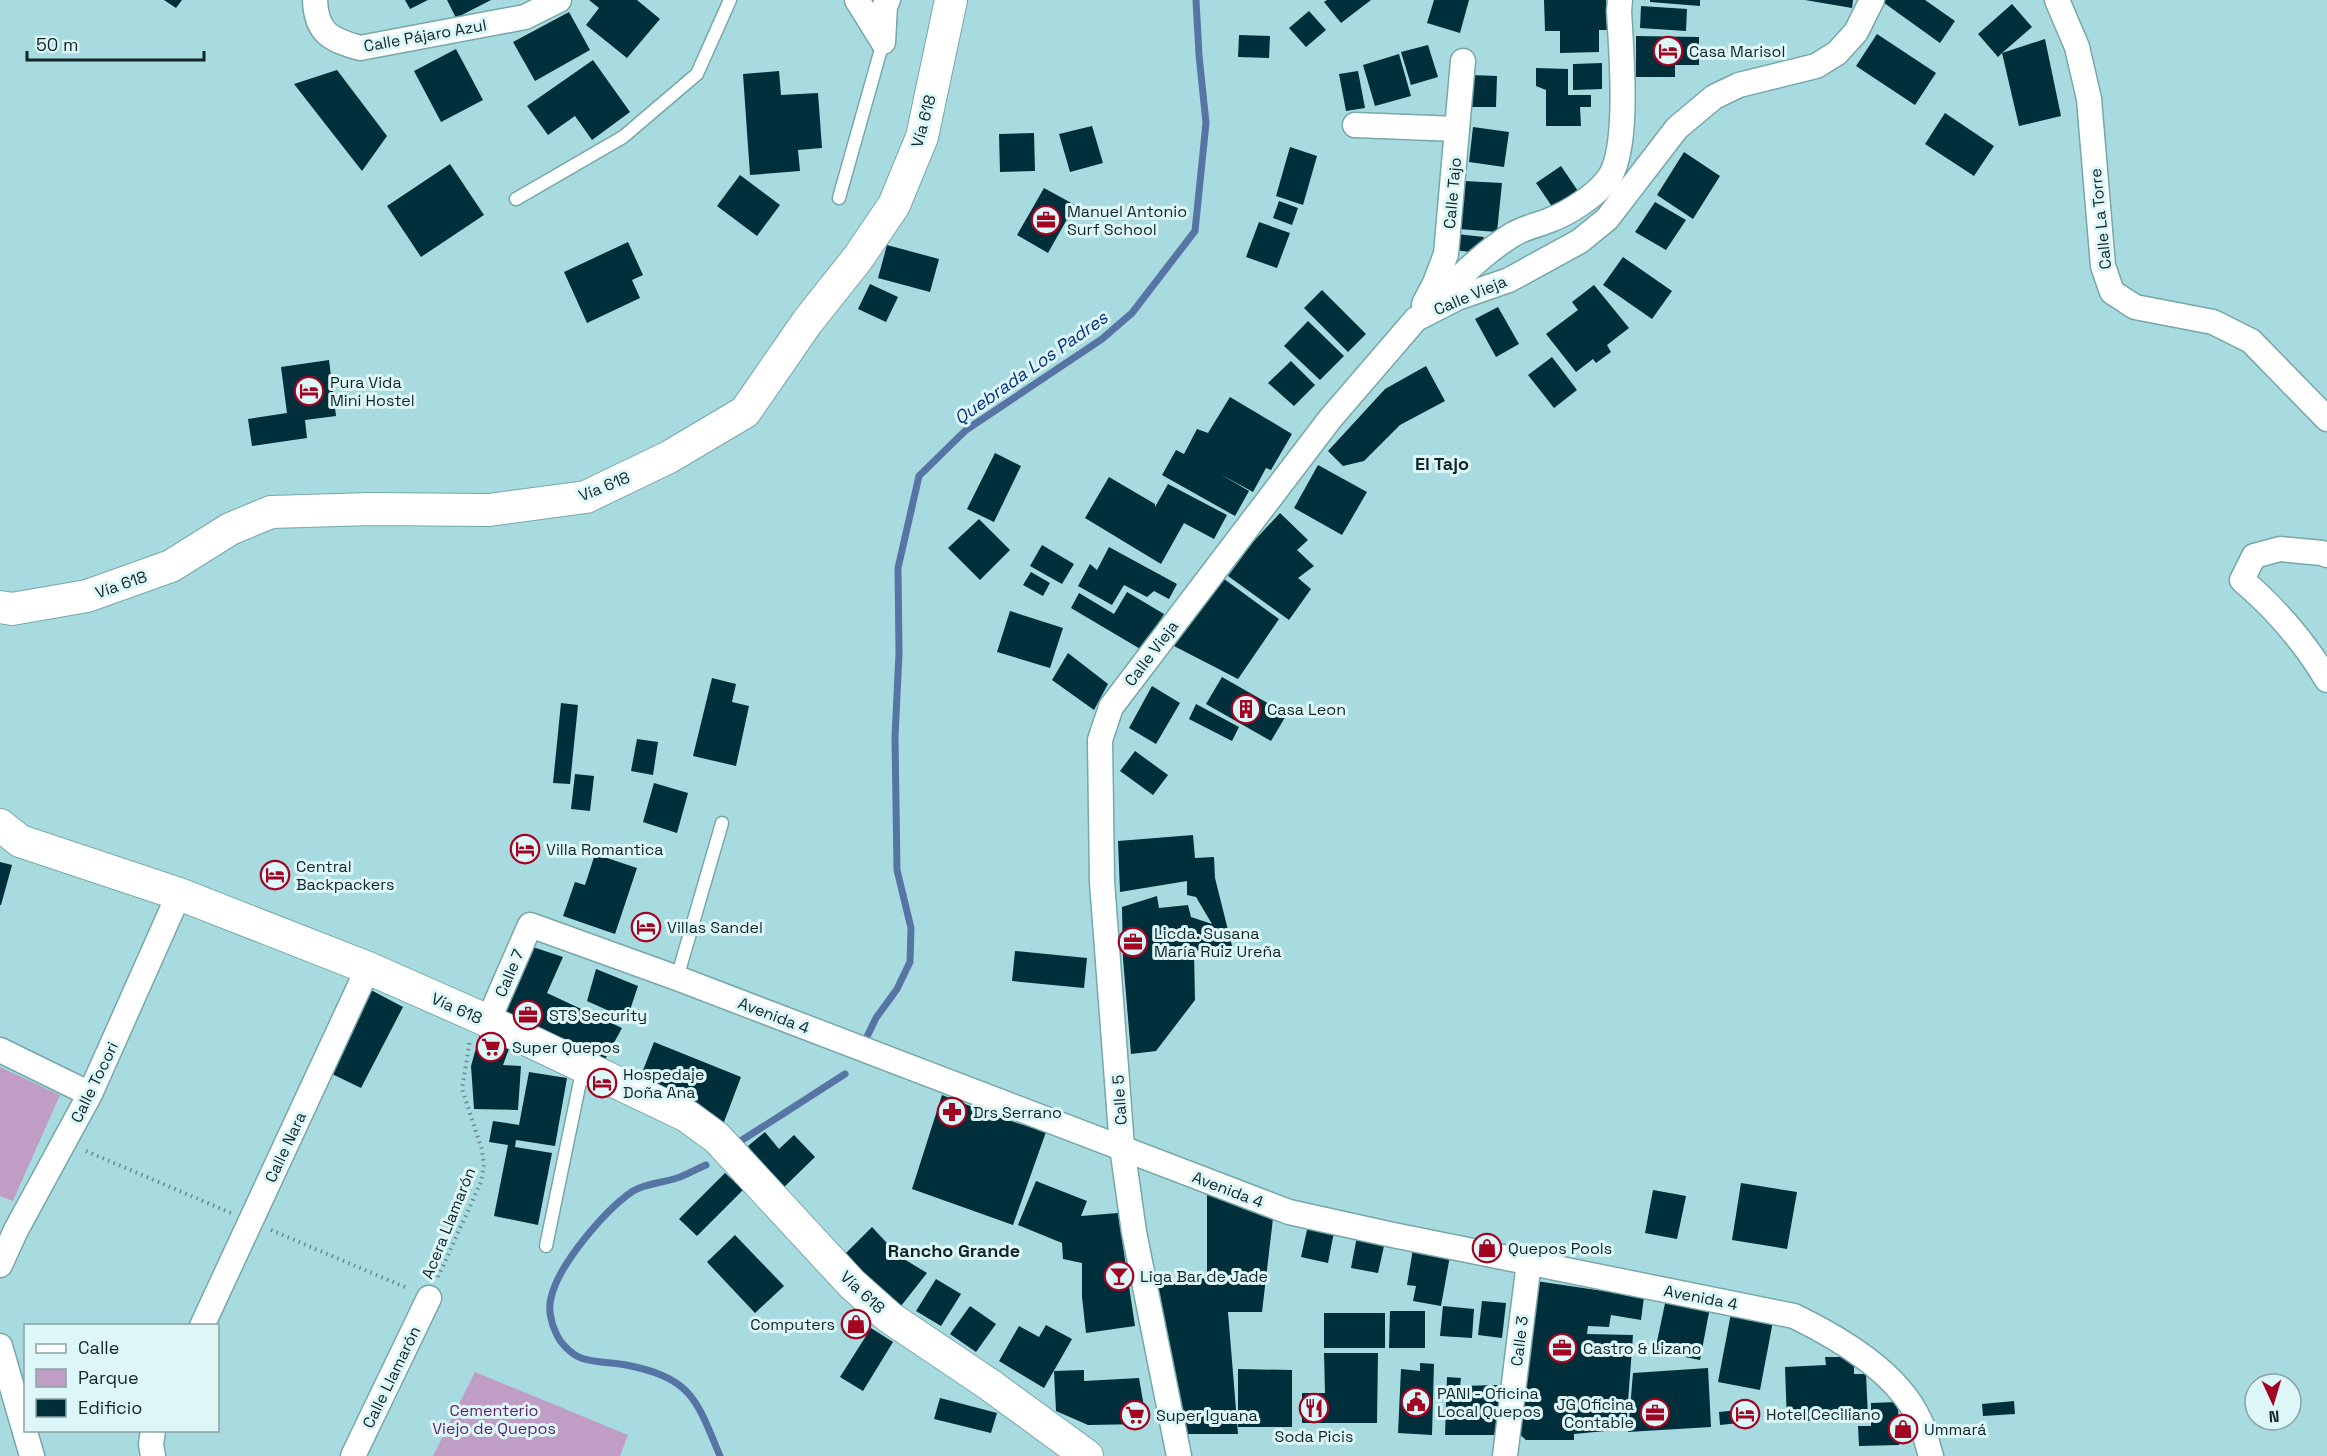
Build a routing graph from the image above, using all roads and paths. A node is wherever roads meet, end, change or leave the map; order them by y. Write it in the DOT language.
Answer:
graph roads {
  1 [pos="315,0"];
  2 [pos="559,0"];
  3 [pos="730,0"];
  4 [pos="857,0"];
  5 [pos="888,0"];
  6 [pos="951,0"];
  7 [pos="1620,0"];
  8 [pos="1872,0"];
  9 [pos="2057,0"];
  10 [pos="883,42"];
  11 [pos="1463,61"];
  12 [pos="1355,125"];
  13 [pos="1457,129"];
  14 [pos="839,198"];
  15 [pos="516,199"];
  16 [pos="1416,319"];
  17 [pos="2327,419"];
  18 [pos="2327,555"];
  19 [pos="0,607"];
  20 [pos="2327,680"];
  21 [pos="1100,740"];
  22 [pos="722,823"];
  23 [pos="7,834"];
  24 [pos="179,894"];
  25 [pos="530,925"];
  26 [pos="368,968"];
  27 [pos="677,978"];
  28 [pos="482,1019"];
  29 [pos="0,1050"];
  30 [pos="584,1066"];
  31 [pos="90,1094"];
  32 [pos="1122,1148"];
  33 [pos="8,1226"];
  34 [pos="546,1246"];
  35 [pos="1529,1262"];
  36 [pos="0,1265"];
  37 [pos="429,1298"];
  38 [pos="203,1324"];
  39 [pos="0,1346"];
  40 [pos="24,1428"];
  41 [pos="25,1432"];
  42 [pos="153,1432"];
  43 [pos="32,1456"];
  44 [pos="153,1456"];
  45 [pos="353,1456"];
  46 [pos="1087,1456"];
  47 [pos="1179,1456"];
  48 [pos="1505,1456"];
  49 [pos="1931,1456"];
  1 -- 2 [label="street, Calle Pájaro Azul"];
  3 -- 15 [label="lane"];
  4 -- 10 [label="street"];
  5 -- 10 [label="street"];
  6 -- 19 [label="street, Vía 618"];
  7 -- 16 [label="street"];
  8 -- 16 [label="street, Calle Vieja"];
  9 -- 17 [label="street, Calle La Torre"];
  10 -- 14 [label="lane"];
  11 -- 13 [label="street, Calle Tajo"];
  12 -- 13 [label="street"];
  13 -- 16 [label="street, Calle Tajo"];
  16 -- 21 [label="street, Calle Vieja"];
  18 -- 20 [label="street"];
  21 -- 32 [label="street, Calle 5"];
  22 -- 27 [label="lane"];
  23 -- 24 [label="street, Vía 618"];
  24 -- 26 [label="street, Vía 618"];
  24 -- 31 [label="street, Calle Tocori"];
  25 -- 27 [label="street, Avenida 4"];
  25 -- 28 [label="street, Calle 7"];
  26 -- 28 [label="street, Vía 618"];
  26 -- 38 [label="street, Calle Nara"];
  27 -- 32 [label="street, Avenida 4"];
  28 -- 30 [label="street, Vía 618"];
  28 -- 37 [label="path, Acera Llamarón"];
  29 -- 31 [label="street"];
  30 -- 34 [label="lane"];
  30 -- 46 [label="street, Vía 618"];
  31 -- 33 [label="street, Calle Tocori"];
  32 -- 35 [label="street, Avenida 4"];
  32 -- 47 [label="street, Calle 5"];
  33 -- 36 [label="street, Calle Tocori"];
  35 -- 48 [label="street, Calle 3"];
  35 -- 49 [label="street, Avenida 4"];
  37 -- 45 [label="street, Calle Llamarón"];
  39 -- 40 [label="street"];
  41 -- 43 [label="street"];
  42 -- 44 [label="street"];
}
